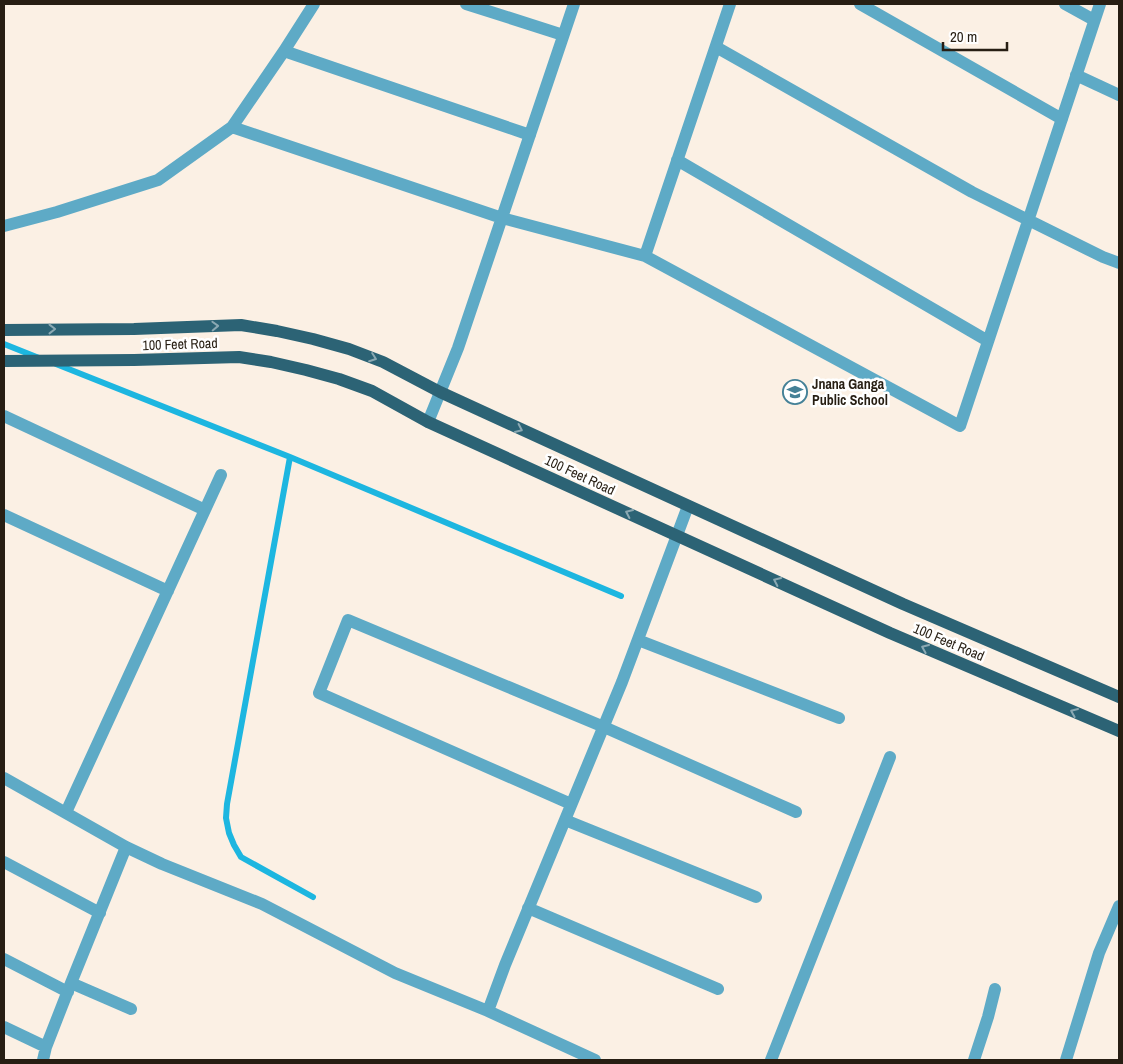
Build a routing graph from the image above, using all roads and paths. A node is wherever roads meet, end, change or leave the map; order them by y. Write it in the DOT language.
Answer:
graph roads {
  1 [pos="314,4"];
  2 [pos="466,4"];
  3 [pos="574,4"];
  4 [pos="730,4"];
  5 [pos="860,4"];
  6 [pos="1065,4"];
  7 [pos="1100,4"];
  8 [pos="1094,20"];
  9 [pos="563,35"];
  10 [pos="716,46"];
  11 [pos="284,51"];
  12 [pos="1076,75"];
  13 [pos="1119,95"];
  14 [pos="1062,119"];
  15 [pos="232,127"];
  16 [pos="530,135"];
  17 [pos="677,160"];
  18 [pos="502,218"];
  19 [pos="1028,220"];
  20 [pos="4,226"];
  21 [pos="645,256"];
  22 [pos="1119,263"];
  23 [pos="4,330"];
  24 [pos="988,341"];
  25 [pos="4,361"];
  26 [pos="440,392"];
  27 [pos="4,416"];
  28 [pos="428,422"];
  29 [pos="221,475"];
  30 [pos="688,506"];
  31 [pos="205,510"];
  32 [pos="4,515"];
  33 [pos="677,535"];
  34 [pos="168,591"];
  35 [pos="638,640"];
  36 [pos="1119,697"];
  37 [pos="839,718"];
  38 [pos="604,727"];
  39 [pos="1119,731"];
  40 [pos="890,757"];
  41 [pos="4,778"];
  42 [pos="571,804"];
  43 [pos="68,808"];
  44 [pos="796,812"];
  45 [pos="565,820"];
  46 [pos="126,847"];
  47 [pos="4,862"];
  48 [pos="756,897"];
  49 [pos="1119,906"];
  50 [pos="528,908"];
  51 [pos="100,913"];
  52 [pos="4,959"];
  53 [pos="69,987"];
  54 [pos="718,989"];
  55 [pos="995,989"];
  56 [pos="131,1009"];
  57 [pos="488,1010"];
  58 [pos="4,1027"];
  59 [pos="46,1047"];
  60 [pos="43,1060"];
  61 [pos="595,1060"];
  62 [pos="770,1060"];
  63 [pos="974,1060"];
  64 [pos="1066,1060"];
  1 -- 11 [label="street"];
  2 -- 9 [label="street"];
  3 -- 9 [label="street"];
  4 -- 10 [label="street"];
  5 -- 14 [label="street"];
  6 -- 8 [label="street"];
  7 -- 8 [label="street"];
  8 -- 12 [label="street"];
  9 -- 16 [label="street"];
  10 -- 17 [label="street"];
  10 -- 19 [label="street"];
  11 -- 15 [label="street"];
  11 -- 16 [label="street"];
  12 -- 13 [label="street"];
  12 -- 14 [label="street"];
  14 -- 19 [label="street"];
  15 -- 18 [label="street"];
  15 -- 20 [label="street"];
  16 -- 18 [label="street"];
  17 -- 21 [label="street"];
  17 -- 24 [label="street"];
  18 -- 21 [label="street"];
  18 -- 26 [label="street"];
  19 -- 22 [label="street"];
  19 -- 24 [label="street"];
  21 -- 24 [label="street"];
  23 -- 26 [label="main road, 100 Feet Road, one-way"];
  25 -- 28 [label="main road, 100 Feet Road"];
  26 -- 28 [label="street"];
  26 -- 30 [label="main road, 100 Feet Road, one-way"];
  27 -- 31 [label="street"];
  33 -- 28 [label="main road, 100 Feet Road, one-way"];
  29 -- 31 [label="street"];
  30 -- 33 [label="street"];
  30 -- 36 [label="main road, 100 Feet Road"];
  31 -- 34 [label="street"];
  32 -- 34 [label="street"];
  33 -- 35 [label="street"];
  39 -- 33 [label="main road, 100 Feet Road, one-way"];
  34 -- 43 [label="street"];
  35 -- 37 [label="street"];
  35 -- 38 [label="street"];
  38 -- 42 [label="street"];
  38 -- 42 [label="street"];
  38 -- 44 [label="street"];
  40 -- 62 [label="street"];
  41 -- 46 [label="street"];
  42 -- 45 [label="street"];
  45 -- 48 [label="street"];
  45 -- 50 [label="street"];
  46 -- 51 [label="street"];
  46 -- 57 [label="street"];
  47 -- 51 [label="street"];
  49 -- 64 [label="street"];
  50 -- 54 [label="street"];
  50 -- 57 [label="street"];
  51 -- 53 [label="street"];
  52 -- 53 [label="street"];
  53 -- 56 [label="street"];
  53 -- 59 [label="street"];
  55 -- 63 [label="street"];
  57 -- 61 [label="street"];
  58 -- 59 [label="street"];
  59 -- 60 [label="street"];
}
